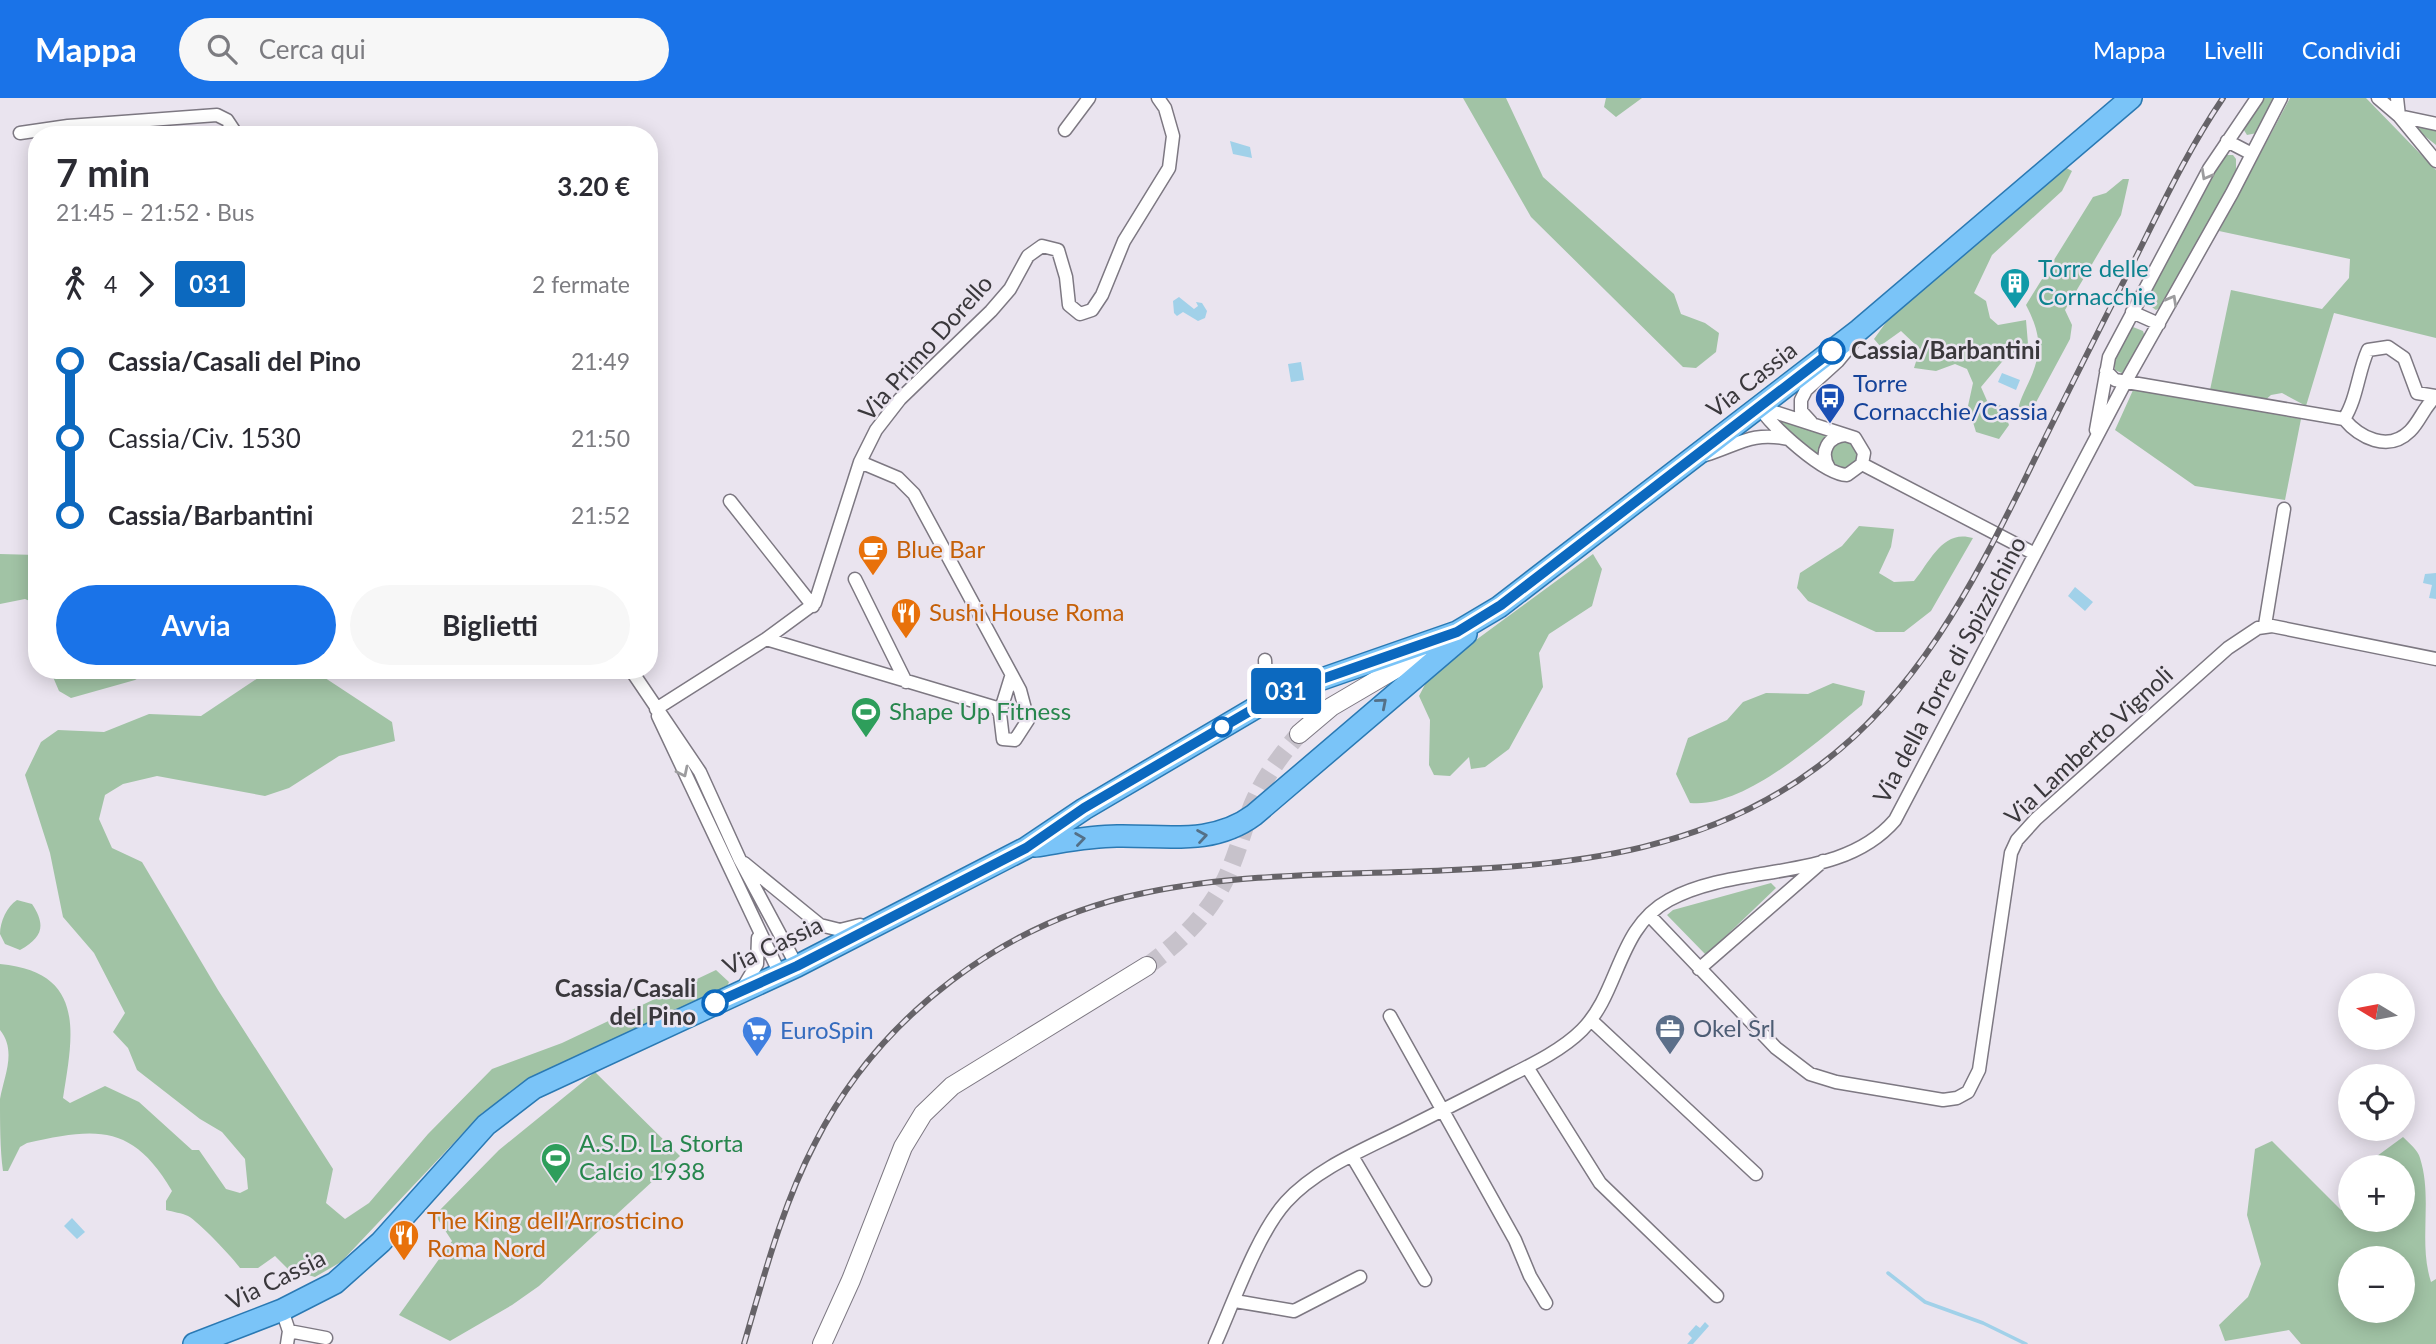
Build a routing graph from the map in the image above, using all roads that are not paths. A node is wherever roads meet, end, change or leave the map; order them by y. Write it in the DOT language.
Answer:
graph roads {
  1 [pos="1089,98"];
  2 [pos="1158,98"];
  3 [pos="2131,98"];
  4 [pos="2257,98"];
  5 [pos="2281,98"];
  6 [pos="2378,98"];
  7 [pos="2397,98"];
  8 [pos="2399,116"];
  9 [pos="2436,124"];
  10 [pos="68,126"];
  11 [pos="231,126"];
  12 [pos="1065,130"];
  13 [pos="28,132"];
  14 [pos="20,133"];
  15 [pos="2227,141"];
  16 [pos="2252,154"];
  17 [pos="2436,161"];
  18 [pos="2133,312"];
  19 [pos="2159,324"];
  20 [pos="1859,330"];
  21 [pos="2106,371"];
  22 [pos="2126,381"];
  23 [pos="2436,396"];
  24 [pos="1759,407"];
  25 [pos="2344,419"];
  26 [pos="1817,426"];
  27 [pos="1850,435"];
  28 [pos="1790,440"];
  29 [pos="2094,444"];
  30 [pos="1695,458"];
  31 [pos="860,462"];
  32 [pos="1862,464"];
  33 [pos="1829,468"];
  34 [pos="730,501"];
  35 [pos="2284,509"];
  36 [pos="2035,554"];
  37 [pos="855,579"];
  38 [pos="813,606"];
  39 [pos="1499,607"];
  40 [pos="2265,625"];
  41 [pos="1457,632"];
  42 [pos="766,639"];
  43 [pos="2436,659"];
  44 [pos="1265,660"];
  45 [pos="1012,677"];
  46 [pos="638,679"];
  47 [pos="906,682"];
  48 [pos="1266,682"];
  49 [pos="997,708"];
  50 [pos="662,710"];
  51 [pos="1299,734"];
  52 [pos="1026,848"];
  53 [pos="740,860"];
  54 [pos="1823,860"];
  55 [pos="778,891"];
  56 [pos="761,899"];
  57 [pos="747,906"];
  58 [pos="1648,915"];
  59 [pos="894,917"];
  60 [pos="757,931"];
  61 [pos="1147,966"];
  62 [pos="1699,969"];
  63 [pos="788,970"];
  64 [pos="741,990"];
  65 [pos="1390,1016"];
  66 [pos="1591,1020"];
  67 [pos="1527,1067"];
  68 [pos="1442,1111"];
  69 [pos="1352,1156"];
  70 [pos="1756,1174"];
  71 [pos="1360,1277"];
  72 [pos="1425,1280"];
  73 [pos="1717,1296"];
  74 [pos="1234,1301"];
  75 [pos="1546,1303"];
  76 [pos="282,1310"];
  77 [pos="288,1338"];
  78 [pos="326,1338"];
  79 [pos="194,1344"];
  80 [pos="822,1344"];
  81 [pos="1215,1344"];
  1 -- 12 [label="street"];
  2 -- 31 [label="street, Via Primo Dorello"];
  3 -- 20 [label="main road, Via Cassia"];
  4 -- 15 [label="street, Via della Torre di Spizzichino"];
  5 -- 16 [label="street, Via della Torre di Spizzichino"];
  6 -- 8 [label="street"];
  7 -- 8 [label="street"];
  8 -- 9 [label="street"];
  8 -- 17 [label="street"];
  10 -- 11 [label="street"];
  13 -- 14 [label="street"];
  15 -- 16 [label="street"];
  15 -- 18 [label="street, Via della Torre di Spizzichino, one-way"];
  19 -- 16 [label="street, Via della Torre di Spizzichino, one-way"];
  18 -- 19 [label="street"];
  18 -- 21 [label="street, Via della Torre di Spizzichino"];
  19 -- 22 [label="street, Via della Torre di Spizzichino"];
  20 -- 24 [label="main road, Via Cassia"];
  20 -- 26 [label="street"];
  21 -- 22 [label="street"];
  21 -- 29 [label="street, Via della Torre di Spizzichino"];
  22 -- 25 [label="street"];
  22 -- 29 [label="street, Via della Torre di Spizzichino"];
  23 -- 25 [label="street"];
  23 -- 25 [label="street"];
  24 -- 26 [label="street"];
  24 -- 28 [label="street"];
  24 -- 30 [label="main road, Via Cassia"];
  26 -- 27 [label="street"];
  27 -- 32 [label="street"];
  27 -- 33 [label="street"];
  28 -- 30 [label="street"];
  28 -- 33 [label="street"];
  29 -- 36 [label="street, Via della Torre di Spizzichino"];
  30 -- 39 [label="main road, Via Cassia"];
  31 -- 38 [label="street, Via Primo Dorello"];
  31 -- 45 [label="street"];
  32 -- 33 [label="street"];
  32 -- 36 [label="street"];
  34 -- 38 [label="street"];
  35 -- 40 [label="street"];
  36 -- 54 [label="street, Via della Torre di Spizzichino"];
  37 -- 47 [label="street"];
  38 -- 42 [label="street"];
  39 -- 41 [label="main road, Via Cassia"];
  52 -- 39 [label="main road, one-way"];
  40 -- 43 [label="street"];
  40 -- 62 [label="street, Via Lamberto Vignoli"];
  41 -- 51 [label="main road"];
  41 -- 52 [label="main road, Via Cassia"];
  42 -- 47 [label="street"];
  42 -- 50 [label="street"];
  44 -- 48 [label="street"];
  45 -- 49 [label="street"];
  45 -- 49 [label="street"];
  46 -- 50 [label="street"];
  47 -- 49 [label="street"];
  50 -- 53 [label="street"];
  50 -- 57 [label="street, one-way"];
  52 -- 59 [label="main road, Via Cassia"];
  53 -- 55 [label="street"];
  53 -- 56 [label="street"];
  54 -- 58 [label="street, Via della Torre di Spizzichino"];
  54 -- 62 [label="street"];
  55 -- 56 [label="street"];
  55 -- 59 [label="street"];
  56 -- 57 [label="street"];
  56 -- 63 [label="street"];
  57 -- 60 [label="street"];
  58 -- 62 [label="street, Via Lamberto Vignoli"];
  58 -- 66 [label="street, Via della Torre di Spizzichino"];
  59 -- 63 [label="main road, Via Cassia"];
  60 -- 63 [label="street"];
  60 -- 64 [label="street"];
  61 -- 80 [label="main road"];
  63 -- 64 [label="main road, Via Cassia"];
  64 -- 76 [label="main road, Via Cassia"];
  65 -- 68 [label="street"];
  66 -- 67 [label="street, Via della Torre di Spizzichino"];
  66 -- 70 [label="street"];
  67 -- 68 [label="street, Via della Torre di Spizzichino"];
  67 -- 73 [label="street"];
  68 -- 69 [label="street, Via della Torre di Spizzichino"];
  68 -- 75 [label="street"];
  69 -- 72 [label="street"];
  69 -- 74 [label="street, Via della Torre di Spizzichino"];
  71 -- 74 [label="street"];
  74 -- 81 [label="street, Via della Torre di Spizzichino"];
  76 -- 77 [label="street"];
  76 -- 79 [label="main road, Via Cassia"];
  77 -- 78 [label="street"];
}
